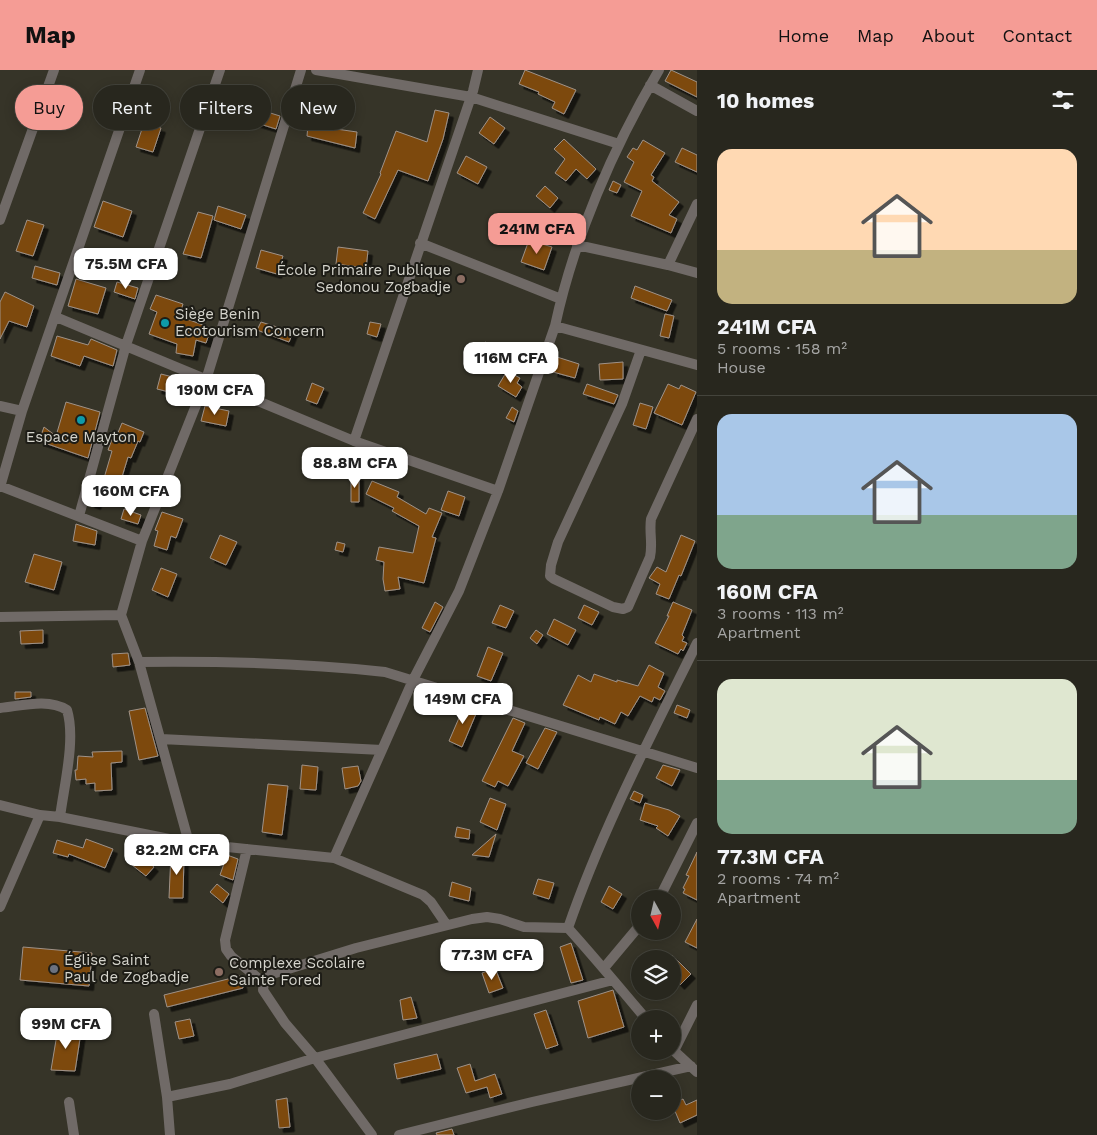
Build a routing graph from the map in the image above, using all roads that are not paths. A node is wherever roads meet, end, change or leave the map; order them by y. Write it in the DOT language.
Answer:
graph roads {
  1 [pos="54,70"];
  2 [pos="140,70"];
  3 [pos="220,70"];
  4 [pos="302,70"];
  5 [pos="316,70"];
  6 [pos="478,70"];
  7 [pos="659,70"];
  8 [pos="650,85"];
  9 [pos="471,97"];
  10 [pos="697,111"];
  11 [pos="618,144"];
  12 [pos="697,204"];
  13 [pos="0,220"];
  14 [pos="420,243"];
  15 [pos="577,245"];
  16 [pos="668,265"];
  17 [pos="697,274"];
  18 [pos="560,299"];
  19 [pos="56,318"];
  20 [pos="555,326"];
  21 [pos="126,345"];
  22 [pos="641,350"];
  23 [pos="697,365"];
  24 [pos="206,380"];
  25 [pos="0,406"];
  26 [pos="22,411"];
  27 [pos="697,419"];
  28 [pos="354,441"];
  29 [pos="0,486"];
  30 [pos="498,491"];
  31 [pos="79,516"];
  32 [pos="142,541"];
  33 [pos="121,615"];
  34 [pos="0,617"];
  35 [pos="697,642"];
  36 [pos="140,662"];
  37 [pos="413,680"];
  38 [pos="0,708"];
  39 [pos="161,739"];
  40 [pos="382,750"];
  41 [pos="644,751"];
  42 [pos="697,768"];
  43 [pos="0,805"];
  44 [pos="40,814"];
  45 [pos="60,817"];
  46 [pos="697,823"];
  47 [pos="189,843"];
  48 [pos="247,849"];
  49 [pos="334,858"];
  50 [pos="4,886"];
  51 [pos="664,890"];
  52 [pos="0,907"];
  53 [pos="446,924"];
  54 [pos="568,928"];
  55 [pos="631,936"];
  56 [pos="604,968"];
  57 [pos="613,980"];
  58 [pos="264,983"];
  59 [pos="697,1005"];
  60 [pos="638,1010"];
  61 [pos="154,1014"];
  62 [pos="681,1035"];
  63 [pos="681,1057"];
  64 [pos="315,1058"];
  65 [pos="694,1069"];
  66 [pos="167,1097"];
  67 [pos="69,1102"];
  68 [pos="74,1135"];
  69 [pos="170,1135"];
  70 [pos="372,1135"];
  71 [pos="398,1135"];
  1 -- 13 [label="street"];
  2 -- 19 [label="street"];
  3 -- 21 [label="street"];
  4 -- 24 [label="street"];
  5 -- 9 [label="street"];
  6 -- 9 [label="street"];
  7 -- 8 [label="street"];
  8 -- 10 [label="street"];
  8 -- 11 [label="street"];
  9 -- 11 [label="street"];
  9 -- 14 [label="street"];
  11 -- 15 [label="street"];
  12 -- 16 [label="street"];
  14 -- 18 [label="street"];
  14 -- 28 [label="street"];
  15 -- 16 [label="street"];
  15 -- 18 [label="street"];
  16 -- 17 [label="street"];
  18 -- 20 [label="street"];
  19 -- 21 [label="street"];
  19 -- 26 [label="street"];
  20 -- 22 [label="street"];
  20 -- 30 [label="street"];
  21 -- 24 [label="street"];
  21 -- 31 [label="street"];
  22 -- 23 [label="street"];
  22 -- 27 [label="street"];
  24 -- 28 [label="street"];
  24 -- 32 [label="street"];
  25 -- 26 [label="street"];
  26 -- 29 [label="street"];
  28 -- 30 [label="street"];
  29 -- 31 [label="street"];
  30 -- 37 [label="street"];
  31 -- 32 [label="street"];
  32 -- 33 [label="street"];
  33 -- 34 [label="street"];
  33 -- 36 [label="street"];
  35 -- 41 [label="street"];
  36 -- 37 [label="street"];
  36 -- 39 [label="street"];
  37 -- 40 [label="street"];
  37 -- 41 [label="street"];
  38 -- 45 [label="street"];
  39 -- 40 [label="street"];
  39 -- 47 [label="street"];
  40 -- 49 [label="street"];
  41 -- 42 [label="street"];
  41 -- 54 [label="street"];
  43 -- 44 [label="street"];
  44 -- 45 [label="street"];
  44 -- 50 [label="street"];
  45 -- 47 [label="street"];
  46 -- 51 [label="street"];
  47 -- 48 [label="street"];
  48 -- 49 [label="street"];
  48 -- 58 [label="street"];
  49 -- 53 [label="street"];
  50 -- 52 [label="street"];
  53 -- 54 [label="street"];
  53 -- 58 [label="street"];
  54 -- 56 [label="street"];
  55 -- 56 [label="street"];
  56 -- 57 [label="street"];
  57 -- 60 [label="street"];
  57 -- 64 [label="street"];
  58 -- 64 [label="street"];
  59 -- 62 [label="street"];
  61 -- 66 [label="street"];
  63 -- 65 [label="street"];
  64 -- 66 [label="street"];
  64 -- 70 [label="street"];
  65 -- 71 [label="street"];
  66 -- 69 [label="street"];
  67 -- 68 [label="street"];
}
